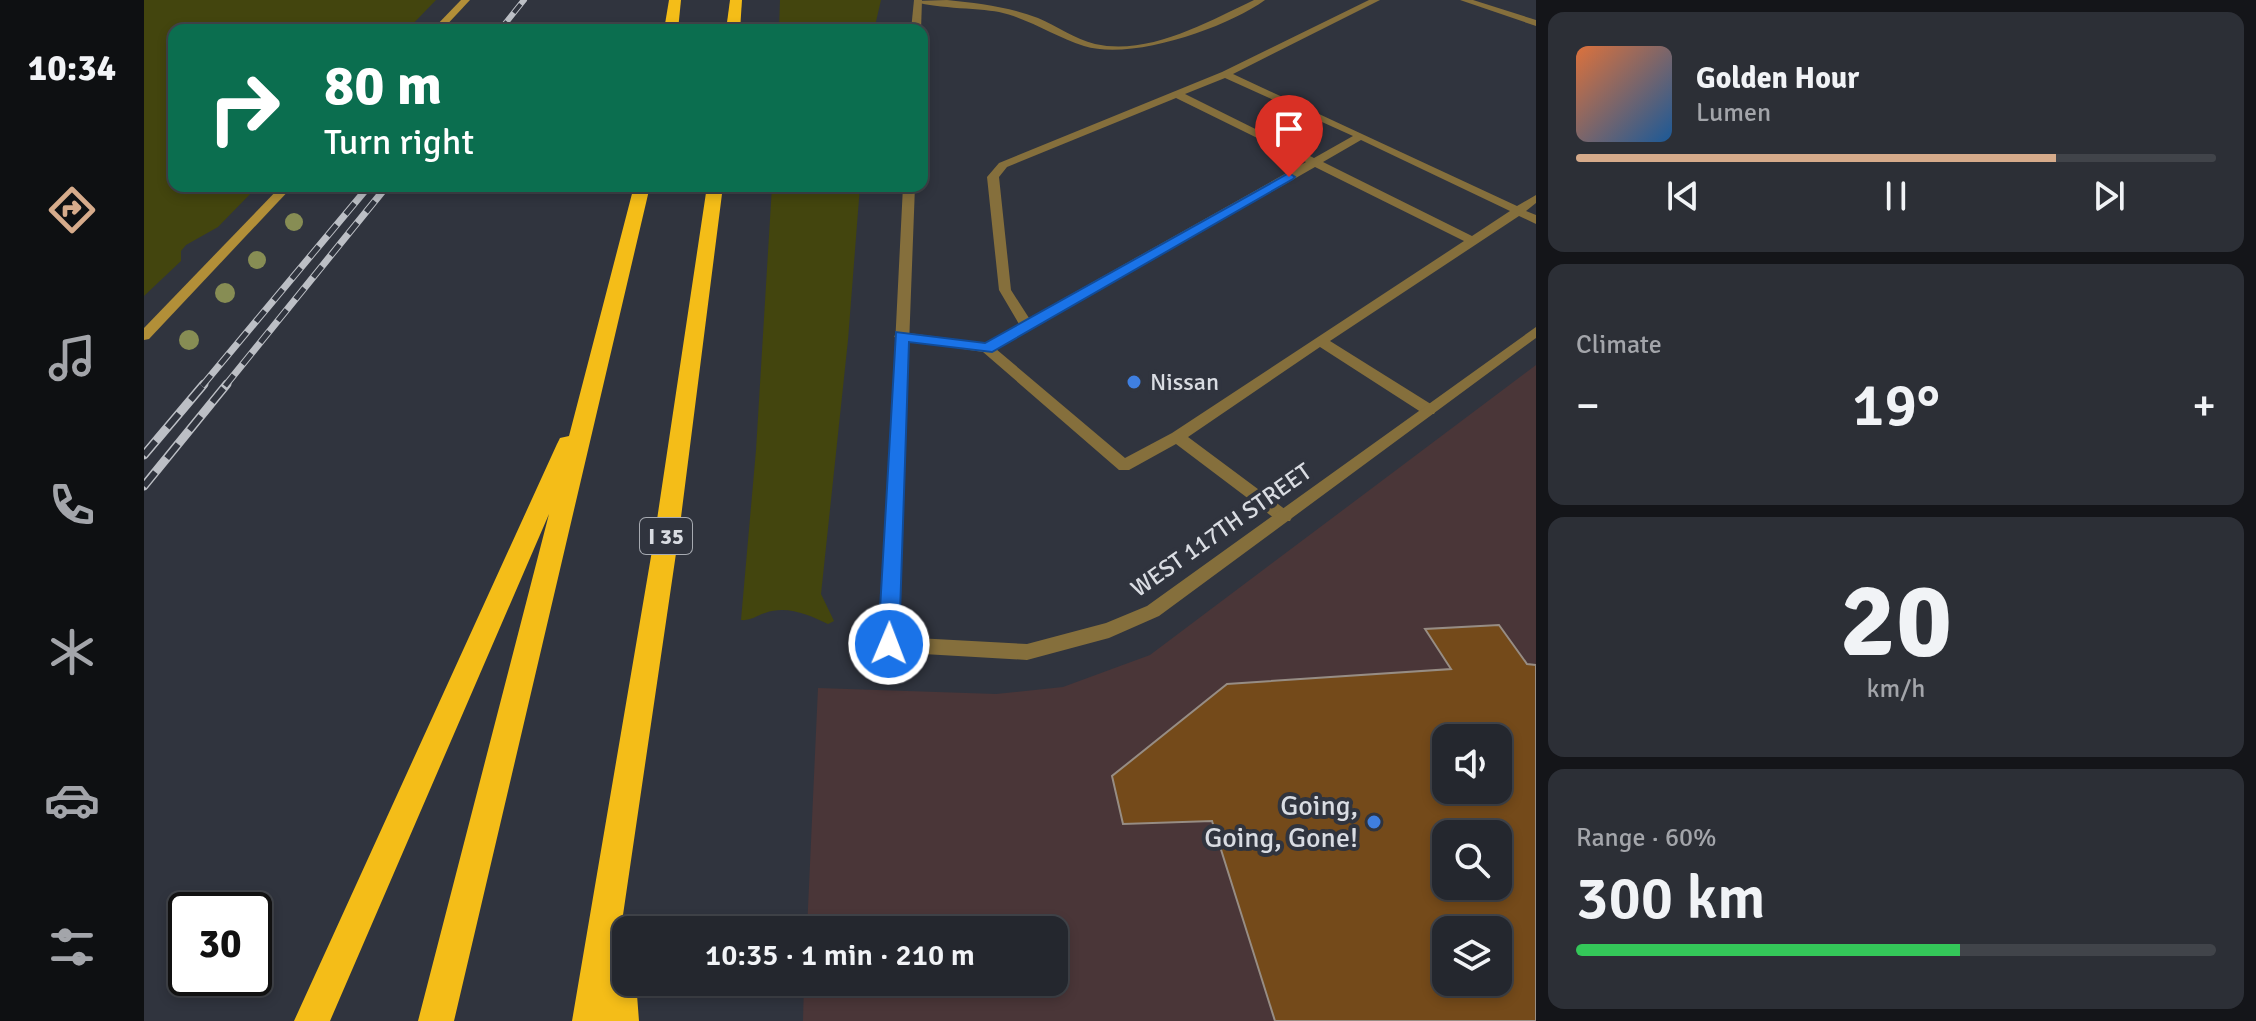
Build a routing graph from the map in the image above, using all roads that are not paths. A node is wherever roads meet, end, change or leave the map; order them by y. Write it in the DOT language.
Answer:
graph roads {
  1 [pos="466,0"];
  2 [pos="675,0"];
  3 [pos="736,0"];
  4 [pos="918,0"];
  5 [pos="991,0"];
  6 [pos="1261,0"];
  7 [pos="1376,0"];
  8 [pos="1464,0"];
  9 [pos="977,5"];
  10 [pos="1536,23"];
  11 [pos="443,24"];
  12 [pos="672,24"];
  13 [pos="734,24"];
  14 [pos="916,24"];
  15 [pos="1225,74"];
  16 [pos="1177,94"];
  17 [pos="1361,136"];
  18 [pos="1315,162"];
  19 [pos="281,192"];
  20 [pos="641,192"];
  21 [pos="714,192"];
  22 [pos="909,192"];
  23 [pos="1536,198"];
  24 [pos="1518,211"];
  25 [pos="1536,220"];
  26 [pos="1473,241"];
  27 [pos="1027,326"];
  28 [pos="1536,331"];
  29 [pos="144,336"];
  30 [pos="901,336"];
  31 [pos="1320,341"];
  32 [pos="987,348"];
  33 [pos="594,387"];
  34 [pos="1429,410"];
  35 [pos="1177,437"];
  36 [pos="1284,517"];
  37 [pos="612,886"];
  38 [pos="312,1021"];
  39 [pos="436,1021"];
  40 [pos="590,1021"];
  41 [pos="621,1021"];
  1 -- 11 [label="main road"];
  2 -- 12 [label="highway"];
  3 -- 13 [label="highway"];
  4 -- 9 [label="street"];
  4 -- 14 [label="street"];
  5 -- 9 [label="street"];
  6 -- 9 [label="street"];
  7 -- 15 [label="street"];
  8 -- 10 [label="street"];
  15 -- 16 [label="street"];
  15 -- 17 [label="street"];
  16 -- 18 [label="street"];
  16 -- 27 [label="street"];
  17 -- 18 [label="street"];
  17 -- 24 [label="street"];
  18 -- 26 [label="street"];
  18 -- 27 [label="street"];
  19 -- 29 [label="main road"];
  20 -- 33 [label="highway"];
  21 -- 37 [label="highway, I 35"];
  22 -- 30 [label="street"];
  23 -- 24 [label="street"];
  24 -- 25 [label="street"];
  24 -- 26 [label="street"];
  26 -- 31 [label="street"];
  27 -- 32 [label="street"];
  28 -- 34 [label="street, WEST 117TH STREET"];
  30 -- 32 [label="street"];
  30 -- 36 [label="street, WEST 117TH STREET"];
  31 -- 34 [label="street"];
  31 -- 35 [label="street"];
  32 -- 35 [label="street"];
  33 -- 38 [label="highway"];
  33 -- 39 [label="highway"];
  34 -- 36 [label="street, WEST 117TH STREET"];
  35 -- 36 [label="street"];
  37 -- 40 [label="highway, I 35"];
  37 -- 41 [label="highway"];
}
